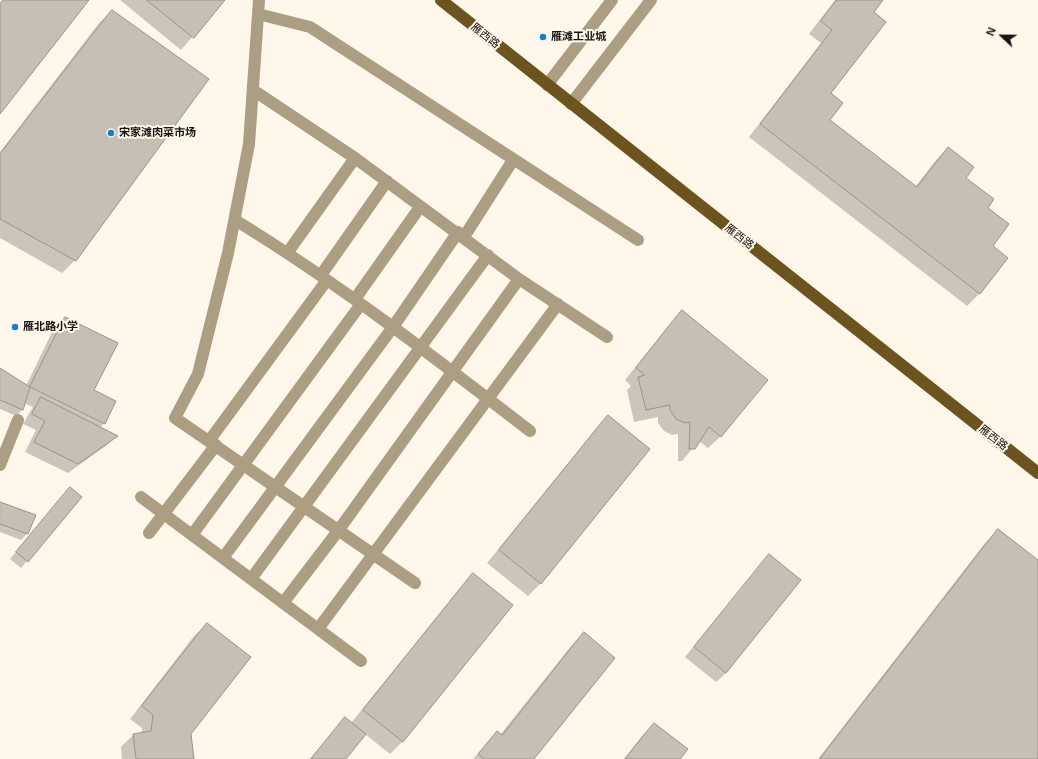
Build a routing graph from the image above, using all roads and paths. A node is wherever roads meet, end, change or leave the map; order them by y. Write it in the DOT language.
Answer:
graph roads {
  1 [pos="259,0"];
  2 [pos="441,0"];
  3 [pos="612,0"];
  4 [pos="651,0"];
  5 [pos="258,14"];
  6 [pos="548,85"];
  7 [pos="253,90"];
  8 [pos="571,104"];
  9 [pos="355,158"];
  10 [pos="514,160"];
  11 [pos="387,181"];
  12 [pos="420,207"];
  13 [pos="234,220"];
  14 [pos="461,235"];
  15 [pos="638,240"];
  16 [pos="288,252"];
  17 [pos="488,255"];
  18 [pos="324,278"];
  19 [pos="519,279"];
  20 [pos="358,302"];
  21 [pos="558,304"];
  22 [pos="393,327"];
  23 [pos="607,337"];
  24 [pos="420,347"];
  25 [pos="452,372"];
  26 [pos="487,398"];
  27 [pos="18,420"];
  28 [pos="530,431"];
  29 [pos="212,443"];
  30 [pos="0,465"];
  31 [pos="243,465"];
  32 [pos="1038,473"];
  33 [pos="275,486"];
  34 [pos="141,497"];
  35 [pos="304,507"];
  36 [pos="164,514"];
  37 [pos="338,530"];
  38 [pos="150,533"];
  39 [pos="192,535"];
  40 [pos="372,554"];
  41 [pos="223,558"];
  42 [pos="251,579"];
  43 [pos="415,583"];
  44 [pos="284,603"];
  45 [pos="318,629"];
  46 [pos="361,661"];
  1 -- 5 [label="street"];
  2 -- 6 [label="main road, 雁西路"];
  3 -- 6 [label="street"];
  4 -- 8 [label="street"];
  5 -- 7 [label="street"];
  5 -- 10 [label="street"];
  6 -- 8 [label="main road, 雁西路"];
  7 -- 9 [label="street"];
  7 -- 13 [label="street"];
  8 -- 32 [label="main road, 雁西路"];
  9 -- 11 [label="street"];
  9 -- 16 [label="street"];
  10 -- 14 [label="street"];
  10 -- 15 [label="street"];
  11 -- 12 [label="street"];
  11 -- 18 [label="street"];
  12 -- 14 [label="street"];
  12 -- 20 [label="street"];
  13 -- 16 [label="street"];
  13 -- 29 [label="street"];
  14 -- 17 [label="street"];
  14 -- 22 [label="street"];
  16 -- 18 [label="street"];
  17 -- 19 [label="street"];
  17 -- 24 [label="street"];
  18 -- 20 [label="street"];
  18 -- 29 [label="street"];
  19 -- 21 [label="street"];
  19 -- 25 [label="street"];
  20 -- 22 [label="street"];
  20 -- 31 [label="street"];
  21 -- 23 [label="street"];
  21 -- 26 [label="street"];
  22 -- 24 [label="street"];
  22 -- 33 [label="street"];
  24 -- 25 [label="street"];
  24 -- 35 [label="street"];
  25 -- 26 [label="street"];
  25 -- 37 [label="street"];
  26 -- 28 [label="street"];
  26 -- 40 [label="street"];
  27 -- 30 [label="street"];
  29 -- 31 [label="street"];
  29 -- 36 [label="street"];
  31 -- 33 [label="street"];
  31 -- 39 [label="street"];
  33 -- 35 [label="street"];
  33 -- 41 [label="street"];
  34 -- 36 [label="street"];
  35 -- 37 [label="street"];
  35 -- 42 [label="street"];
  36 -- 38 [label="street"];
  36 -- 39 [label="street"];
  37 -- 40 [label="street"];
  37 -- 44 [label="street"];
  39 -- 41 [label="street"];
  40 -- 43 [label="street"];
  40 -- 45 [label="street"];
  41 -- 42 [label="street"];
  42 -- 44 [label="street"];
  44 -- 45 [label="street"];
  45 -- 46 [label="street"];
}
